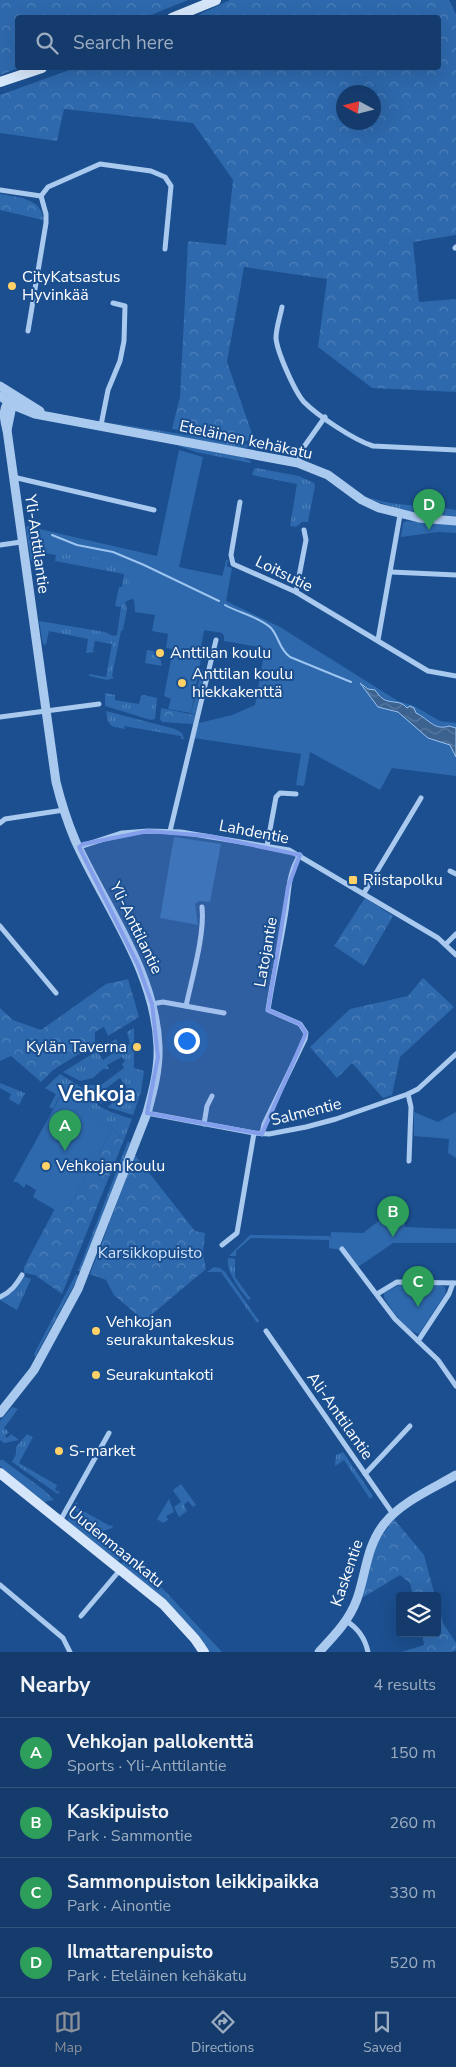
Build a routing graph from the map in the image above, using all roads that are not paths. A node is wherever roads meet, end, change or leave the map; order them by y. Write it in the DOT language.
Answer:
graph roads {
  1 [pos="216,0"];
  2 [pos="179,15"];
  3 [pos="37,70"];
  4 [pos="12,79"];
  5 [pos="0,82"];
  6 [pos="0,86"];
  7 [pos="0,190"];
  8 [pos="41,196"];
  9 [pos="165,249"];
  10 [pos="113,303"];
  11 [pos="282,308"];
  12 [pos="28,331"];
  13 [pos="0,386"];
  14 [pos="8,400"];
  15 [pos="325,417"];
  16 [pos="101,425"];
  17 [pos="456,450"];
  18 [pos="298,463"];
  19 [pos="12,477"];
  20 [pos="240,502"];
  21 [pos="154,510"];
  22 [pos="400,515"];
  23 [pos="456,521"];
  24 [pos="304,530"];
  25 [pos="22,542"];
  26 [pos="0,545"];
  27 [pos="391,572"];
  28 [pos="456,575"];
  29 [pos="296,592"];
  30 [pos="216,640"];
  31 [pos="378,640"];
  32 [pos="456,676"];
  33 [pos="99,704"];
  34 [pos="46,711"];
  35 [pos="0,717"];
  36 [pos="296,794"];
  37 [pos="421,798"];
  38 [pos="64,810"];
  39 [pos="0,822"];
  40 [pos="170,831"];
  41 [pos="267,846"];
  42 [pos="79,847"];
  43 [pos="300,855"];
  44 [pos="450,871"];
  45 [pos="456,874"];
  46 [pos="364,893"];
  47 [pos="202,907"];
  48 [pos="0,926"];
  49 [pos="456,934"];
  50 [pos="446,944"];
  51 [pos="456,956"];
  52 [pos="56,993"];
  53 [pos="152,1004"];
  54 [pos="186,1006"];
  55 [pos="224,1013"];
  56 [pos="456,1054"];
  57 [pos="408,1094"];
  58 [pos="212,1096"];
  59 [pos="147,1112"];
  60 [pos="204,1124"];
  61 [pos="254,1133"];
  62 [pos="262,1134"];
  63 [pos="410,1161"];
  64 [pos="222,1245"];
  65 [pos="342,1249"];
  66 [pos="22,1275"];
  67 [pos="454,1282"];
  68 [pos="376,1294"];
  69 [pos="0,1297"];
  70 [pos="266,1331"];
  71 [pos="418,1341"];
  72 [pos="456,1386"];
  73 [pos="0,1413"];
  74 [pos="410,1426"];
  75 [pos="109,1433"];
  76 [pos="0,1474"];
  77 [pos="365,1474"];
  78 [pos="456,1475"];
  79 [pos="392,1514"];
  80 [pos="59,1522"];
  81 [pos="120,1570"];
  82 [pos="0,1585"];
  83 [pos="81,1616"];
  84 [pos="346,1621"];
  85 [pos="70,1652"];
  86 [pos="204,1652"];
  87 [pos="319,1652"];
  88 [pos="368,1652"];
  1 -- 2 [label="main road"];
  3 -- 4 [label="main road"];
  4 -- 5 [label="main road"];
  4 -- 6 [label="main road"];
  7 -- 8 [label="street"];
  8 -- 9 [label="street"];
  8 -- 12 [label="street"];
  10 -- 16 [label="street"];
  11 -- 15 [label="street"];
  13 -- 14 [label="street, Eteläinen kehäkatu"];
  14 -- 16 [label="street, Eteläinen kehäkatu"];
  14 -- 19 [label="street, Yli-Anttilantie"];
  15 -- 17 [label="street"];
  15 -- 18 [label="street"];
  16 -- 18 [label="street, Eteläinen kehäkatu"];
  18 -- 22 [label="street, Eteläinen kehäkatu"];
  19 -- 21 [label="street"];
  19 -- 25 [label="street, Yli-Anttilantie"];
  20 -- 29 [label="street, Loitsutie"];
  22 -- 23 [label="street, Eteläinen kehäkatu"];
  22 -- 27 [label="street"];
  24 -- 29 [label="street"];
  25 -- 26 [label="street"];
  25 -- 34 [label="street, Yli-Anttilantie"];
  27 -- 28 [label="street"];
  27 -- 31 [label="street"];
  29 -- 31 [label="street, Loitsutie"];
  30 -- 40 [label="street"];
  31 -- 32 [label="street, Loitsutie"];
  33 -- 34 [label="street"];
  34 -- 35 [label="street"];
  34 -- 38 [label="street, Yli-Anttilantie"];
  36 -- 41 [label="street"];
  37 -- 46 [label="street"];
  38 -- 39 [label="street"];
  38 -- 42 [label="street, Yli-Anttilantie"];
  40 -- 41 [label="street, Lahdentie"];
  40 -- 42 [label="street, Lahdentie"];
  41 -- 43 [label="street, Lahdentie"];
  42 -- 53 [label="street, Yli-Anttilantie"];
  43 -- 46 [label="street, Lahdentie"];
  43 -- 62 [label="street, Latojantie"];
  44 -- 45 [label="street"];
  46 -- 50 [label="street, Lahdentie"];
  47 -- 54 [label="street"];
  48 -- 52 [label="street"];
  49 -- 50 [label="street"];
  50 -- 51 [label="street, Lahdentie"];
  53 -- 54 [label="street"];
  53 -- 59 [label="street, Yli-Anttilantie"];
  54 -- 55 [label="street"];
  56 -- 57 [label="street, Salmentie"];
  57 -- 62 [label="street, Salmentie"];
  57 -- 63 [label="street"];
  58 -- 60 [label="street"];
  59 -- 60 [label="street, Salmentie"];
  59 -- 73 [label="street, Yli-Anttilantie"];
  60 -- 61 [label="street, Salmentie"];
  61 -- 62 [label="street, Salmentie"];
  61 -- 64 [label="street"];
  65 -- 68 [label="street"];
  66 -- 69 [label="street"];
  67 -- 68 [label="street"];
  67 -- 71 [label="street"];
  68 -- 71 [label="street"];
  70 -- 77 [label="street, Ali-Anttilantie"];
  71 -- 72 [label="street"];
  74 -- 77 [label="street"];
  75 -- 80 [label="street"];
  76 -- 80 [label="main road, Uudenmaankatu"];
  77 -- 79 [label="street, Ali-Anttilantie"];
  78 -- 79 [label="street, Kaskentie"];
  79 -- 84 [label="street, Kaskentie"];
  80 -- 81 [label="main road, Uudenmaankatu"];
  81 -- 83 [label="street"];
  81 -- 86 [label="main road, Uudenmaankatu"];
  82 -- 85 [label="street"];
  84 -- 87 [label="street, Kaskentie"];
  84 -- 88 [label="street"];
}
